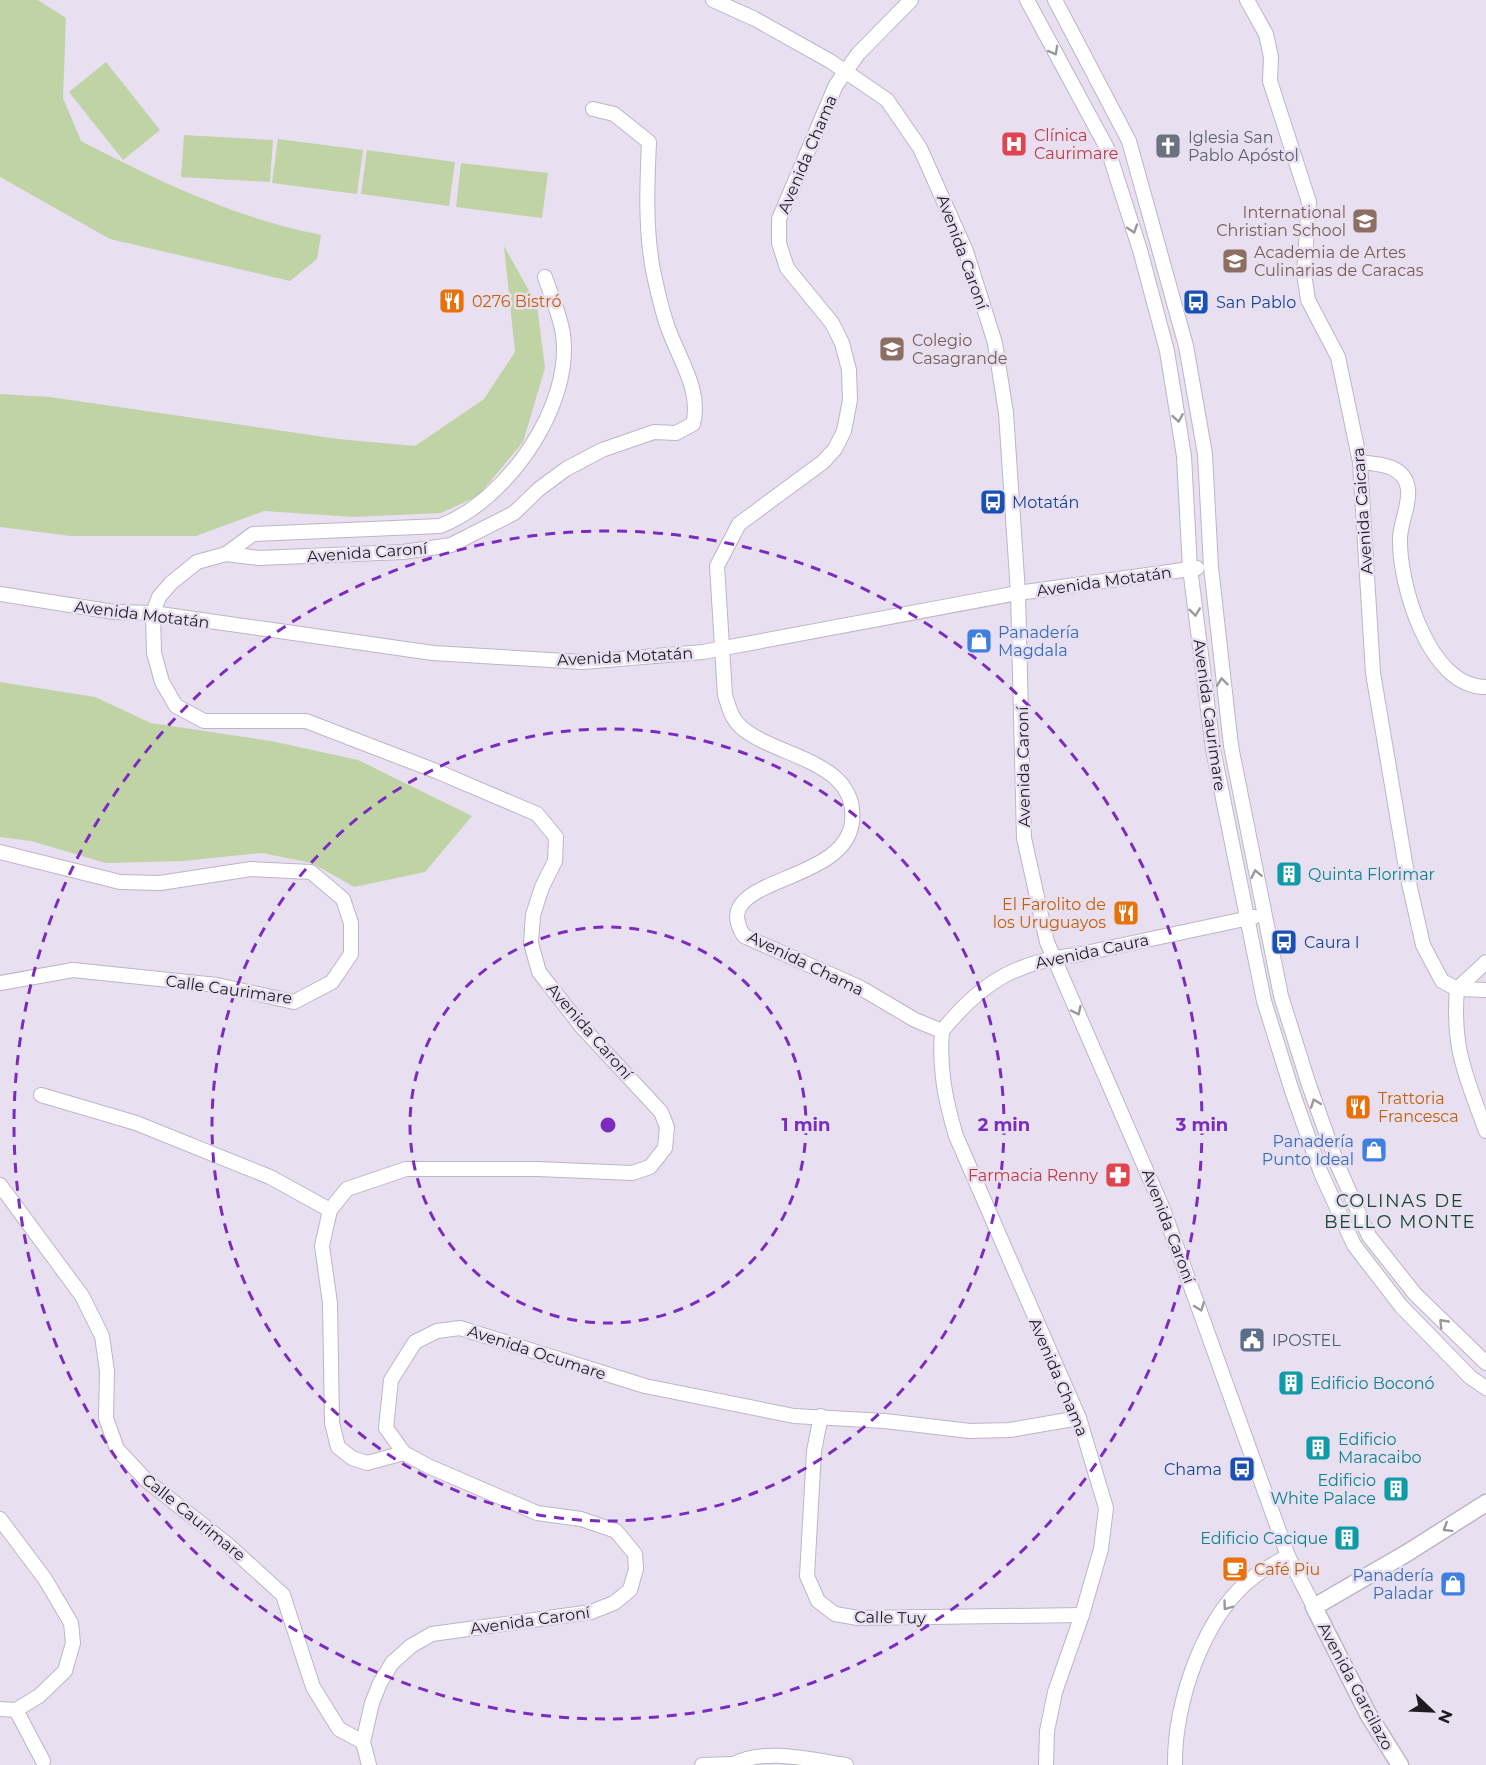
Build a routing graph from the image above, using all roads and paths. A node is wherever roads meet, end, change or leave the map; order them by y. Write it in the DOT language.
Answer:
graph roads {
  1 [pos="713,0"];
  2 [pos="911,0"];
  3 [pos="1027,0"];
  4 [pos="1056,0"];
  5 [pos="1247,0"];
  6 [pos="845,70"];
  7 [pos="593,109"];
  8 [pos="545,277"];
  9 [pos="1360,462"];
  10 [pos="226,554"];
  11 [pos="1211,567"];
  12 [pos="1190,568"];
  13 [pos="1018,593"];
  14 [pos="0,594"];
  15 [pos="153,613"];
  16 [pos="723,649"];
  17 [pos="1486,687"];
  18 [pos="0,852"];
  19 [pos="1265,914"];
  20 [pos="1247,918"];
  21 [pos="1053,958"];
  22 [pos="1486,962"];
  23 [pos="0,983"];
  24 [pos="1457,989"];
  25 [pos="1486,990"];
  26 [pos="942,1031"];
  27 [pos="41,1095"];
  28 [pos="1486,1131"];
  29 [pos="0,1185"];
  30 [pos="330,1210"];
  31 [pos="1484,1361"];
  32 [pos="1486,1389"];
  33 [pos="821,1416"];
  34 [pos="1079,1418"];
  35 [pos="404,1453"];
  36 [pos="1486,1503"];
  37 [pos="0,1519"];
  38 [pos="1288,1556"];
  39 [pos="1314,1607"];
  40 [pos="1082,1615"];
  41 [pos="0,1709"];
  42 [pos="16,1710"];
  43 [pos="363,1743"];
  44 [pos="43,1761"];
  45 [pos="732,1764"];
  46 [pos="369,1765"];
  47 [pos="702,1765"];
  48 [pos="846,1765"];
  49 [pos="1046,1765"];
  50 [pos="1175,1765"];
  51 [pos="1400,1765"];
  1 -- 6 [label="street, Avenida Caroní"];
  2 -- 6 [label="street, Avenida Chama"];
  3 -- 12 [label="street, Avenida Caurimare, one-way"];
  4 -- 11 [label="street, Avenida Caurimare"];
  5 -- 9 [label="street, Avenida Caicara"];
  6 -- 13 [label="street, Avenida Caroní"];
  6 -- 16 [label="street, Avenida Chama"];
  7 -- 10 [label="street, Avenida Caroní"];
  8 -- 10 [label="street, Avenida Caroní"];
  9 -- 17 [label="street"];
  9 -- 24 [label="street, Avenida Caicara"];
  10 -- 15 [label="street, Avenida Caroní"];
  11 -- 12 [label="street, Avenida Motatán"];
  19 -- 11 [label="street, Avenida Caurimare, one-way"];
  12 -- 13 [label="street, Avenida Motatán"];
  12 -- 20 [label="street, Avenida Caurimare, one-way"];
  13 -- 16 [label="street, Avenida Motatán"];
  13 -- 21 [label="street, Avenida Caroní"];
  14 -- 15 [label="street, Avenida Motatán"];
  15 -- 16 [label="street, Avenida Motatán"];
  15 -- 30 [label="street, Avenida Caroní"];
  16 -- 26 [label="street, Avenida Chama"];
  18 -- 23 [label="street, Calle Caurimare"];
  19 -- 20 [label="street, Avenida Caura"];
  31 -- 19 [label="street, Avenida Caurimare, one-way"];
  20 -- 21 [label="street, Avenida Caura"];
  20 -- 32 [label="street, Avenida Caurimare"];
  21 -- 26 [label="street, Avenida Caura"];
  21 -- 38 [label="street, Avenida Caroní, one-way"];
  22 -- 24 [label="street"];
  24 -- 25 [label="street"];
  24 -- 28 [label="street"];
  26 -- 34 [label="street, Avenida Chama"];
  27 -- 30 [label="street"];
  29 -- 43 [label="street, Calle Caurimare"];
  30 -- 35 [label="street"];
  33 -- 34 [label="street, Avenida Ocumare"];
  33 -- 35 [label="street, Avenida Ocumare"];
  33 -- 40 [label="street, Calle Tuy"];
  34 -- 40 [label="street, Avenida Chama"];
  35 -- 43 [label="street, Avenida Caroní"];
  36 -- 39 [label="street, one-way"];
  37 -- 42 [label="street"];
  38 -- 39 [label="street, Avenida Caroní"];
  38 -- 50 [label="street, one-way"];
  39 -- 51 [label="street, Avenida Garcilazo"];
  40 -- 49 [label="street, Avenida Chama"];
  41 -- 42 [label="street"];
  42 -- 44 [label="street"];
  43 -- 46 [label="street, Avenida Caroní"];
  45 -- 47 [label="street"];
  45 -- 48 [label="street"];
}
